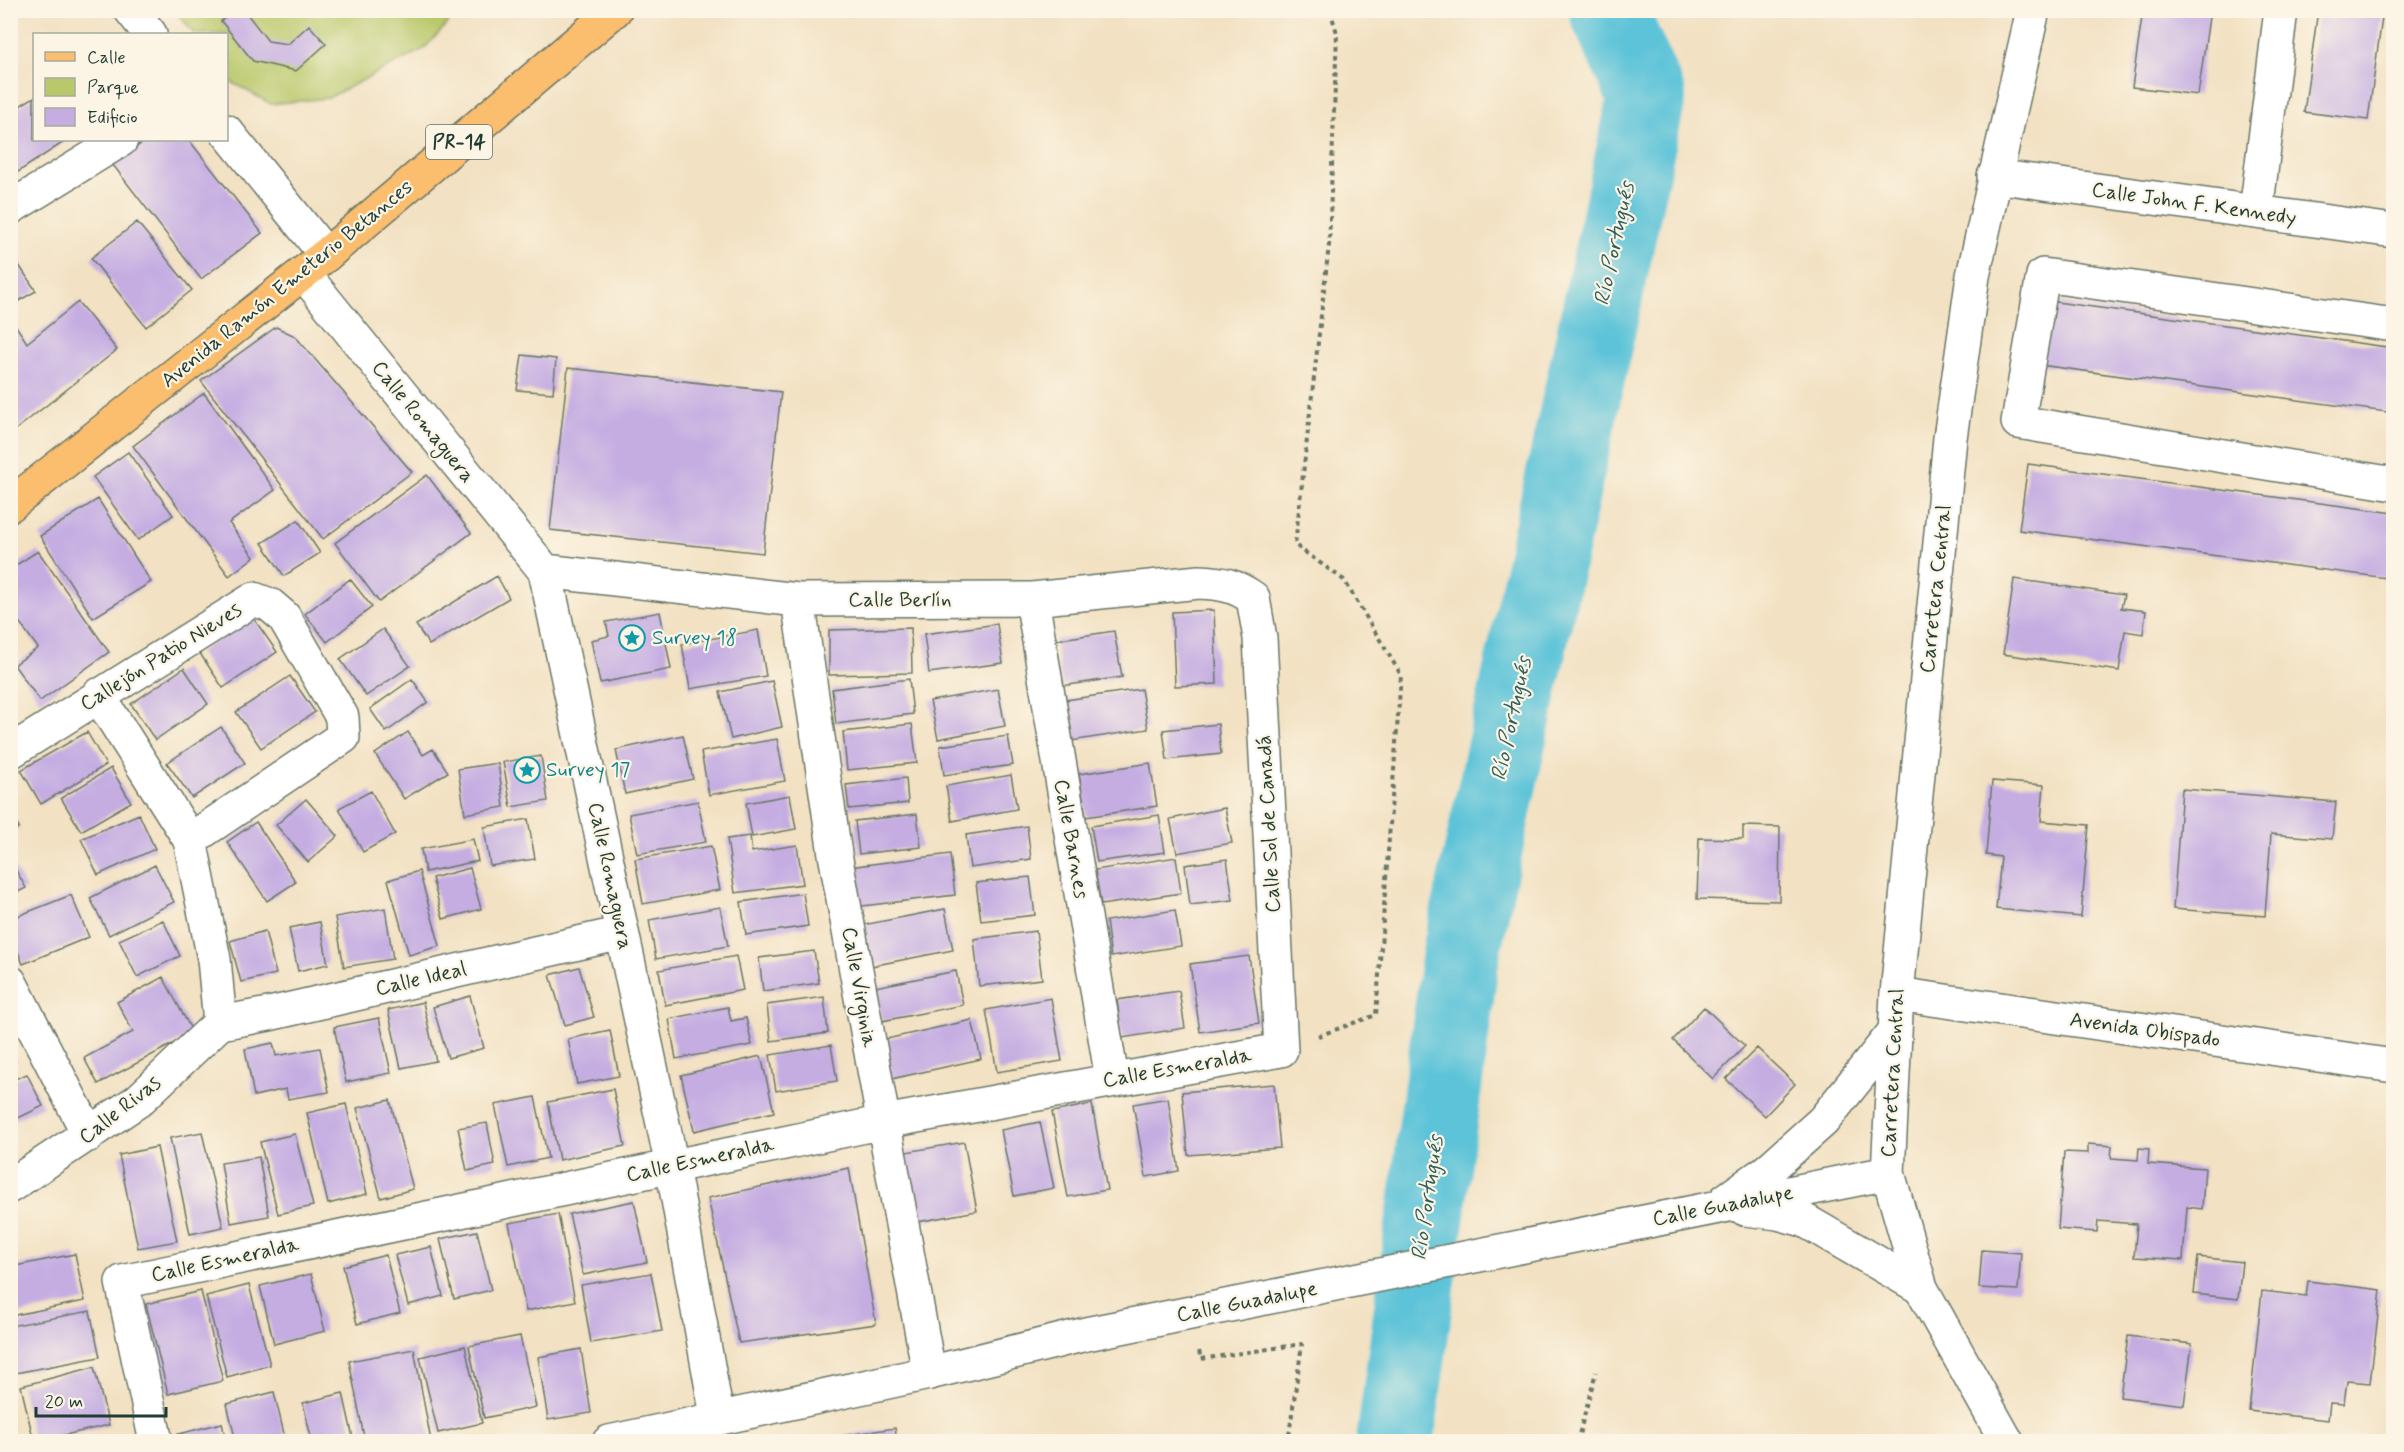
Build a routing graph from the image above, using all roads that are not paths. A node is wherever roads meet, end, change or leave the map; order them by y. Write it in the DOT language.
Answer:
graph roads {
  1 [pos="131,10"];
  2 [pos="615,10"];
  3 [pos="2033,10"];
  4 [pos="2281,10"];
  5 [pos="149,33"];
  6 [pos="228,134"];
  7 [pos="119,141"];
  8 [pos="1994,176"];
  9 [pos="10,208"];
  10 [pos="2256,212"];
  11 [pos="2394,231"];
  12 [pos="315,264"];
  13 [pos="2394,325"];
  14 [pos="2394,484"];
  15 [pos="10,505"];
  16 [pos="545,572"];
  17 [pos="1253,598"];
  18 [pos="1032,599"];
  19 [pos="798,600"];
  20 [pos="98,695"];
  21 [pos="10,752"];
  22 [pos="190,840"];
  23 [pos="622,933"];
  24 [pos="10,982"];
  25 [pos="1897,994"];
  26 [pos="220,1023"];
  27 [pos="1895,1031"];
  28 [pos="1281,1050"];
  29 [pos="2394,1066"];
  30 [pos="1112,1079"];
  31 [pos="884,1122"];
  32 [pos="89,1135"];
  33 [pos="672,1166"];
  34 [pos="1888,1173"];
  35 [pos="10,1186"];
  36 [pos="1717,1206"];
  37 [pos="1922,1288"];
  38 [pos="929,1373"];
  39 [pos="717,1416"];
  40 [pos="156,1442"];
  41 [pos="609,1442"];
  42 [pos="2007,1442"];
  1 -- 5 [label="street"];
  2 -- 12 [label="main road, Avenida Ramón Emeterio Betances / PR-14"];
  3 -- 8 [label="street, Carretera Central"];
  4 -- 10 [label="street"];
  6 -- 12 [label="street, Calle Romaguera"];
  7 -- 9 [label="street"];
  8 -- 10 [label="street, Calle John F. Kennedy"];
  8 -- 25 [label="street, Carretera Central"];
  10 -- 11 [label="street, Calle John F. Kennedy"];
  12 -- 15 [label="main road, Avenida Ramón Emeterio Betances / PR-14"];
  12 -- 16 [label="street, Calle Romaguera"];
  13 -- 14 [label="street"];
  16 -- 19 [label="street, Calle Berlín"];
  16 -- 23 [label="street, Calle Romaguera"];
  17 -- 18 [label="street, Calle Berlín"];
  17 -- 28 [label="street, Calle Sol de Canadá"];
  18 -- 19 [label="street, Calle Berlín"];
  18 -- 30 [label="street, Calle Barnes"];
  19 -- 31 [label="street, Calle Virginia"];
  20 -- 21 [label="street, Callejón Patio Nieves"];
  20 -- 22 [label="street"];
  20 -- 22 [label="street, Callejón Patio Nieves"];
  22 -- 26 [label="street"];
  23 -- 26 [label="street, Calle Ideal"];
  23 -- 33 [label="street, Calle Romaguera"];
  24 -- 32 [label="street"];
  25 -- 27 [label="street, Carretera Central"];
  25 -- 29 [label="street, Avenida Obispado"];
  26 -- 32 [label="street, Calle Rivas"];
  27 -- 34 [label="street, Carretera Central"];
  27 -- 36 [label="street"];
  28 -- 30 [label="street, Calle Esmeralda"];
  30 -- 31 [label="street, Calle Esmeralda"];
  31 -- 33 [label="street, Calle Esmeralda"];
  31 -- 38 [label="street, Calle Virginia"];
  32 -- 35 [label="street, Calle Rivas"];
  33 -- 39 [label="street, Calle Romaguera"];
  33 -- 40 [label="street, Calle Esmeralda"];
  34 -- 36 [label="street, Calle Guadalupe"];
  34 -- 37 [label="street, Carretera Central"];
  36 -- 37 [label="street"];
  36 -- 38 [label="street, Calle Guadalupe"];
  37 -- 42 [label="street, Carretera Central"];
  38 -- 39 [label="street, Calle Guadalupe"];
  39 -- 41 [label="street, Calle Guadalupe"];
}
